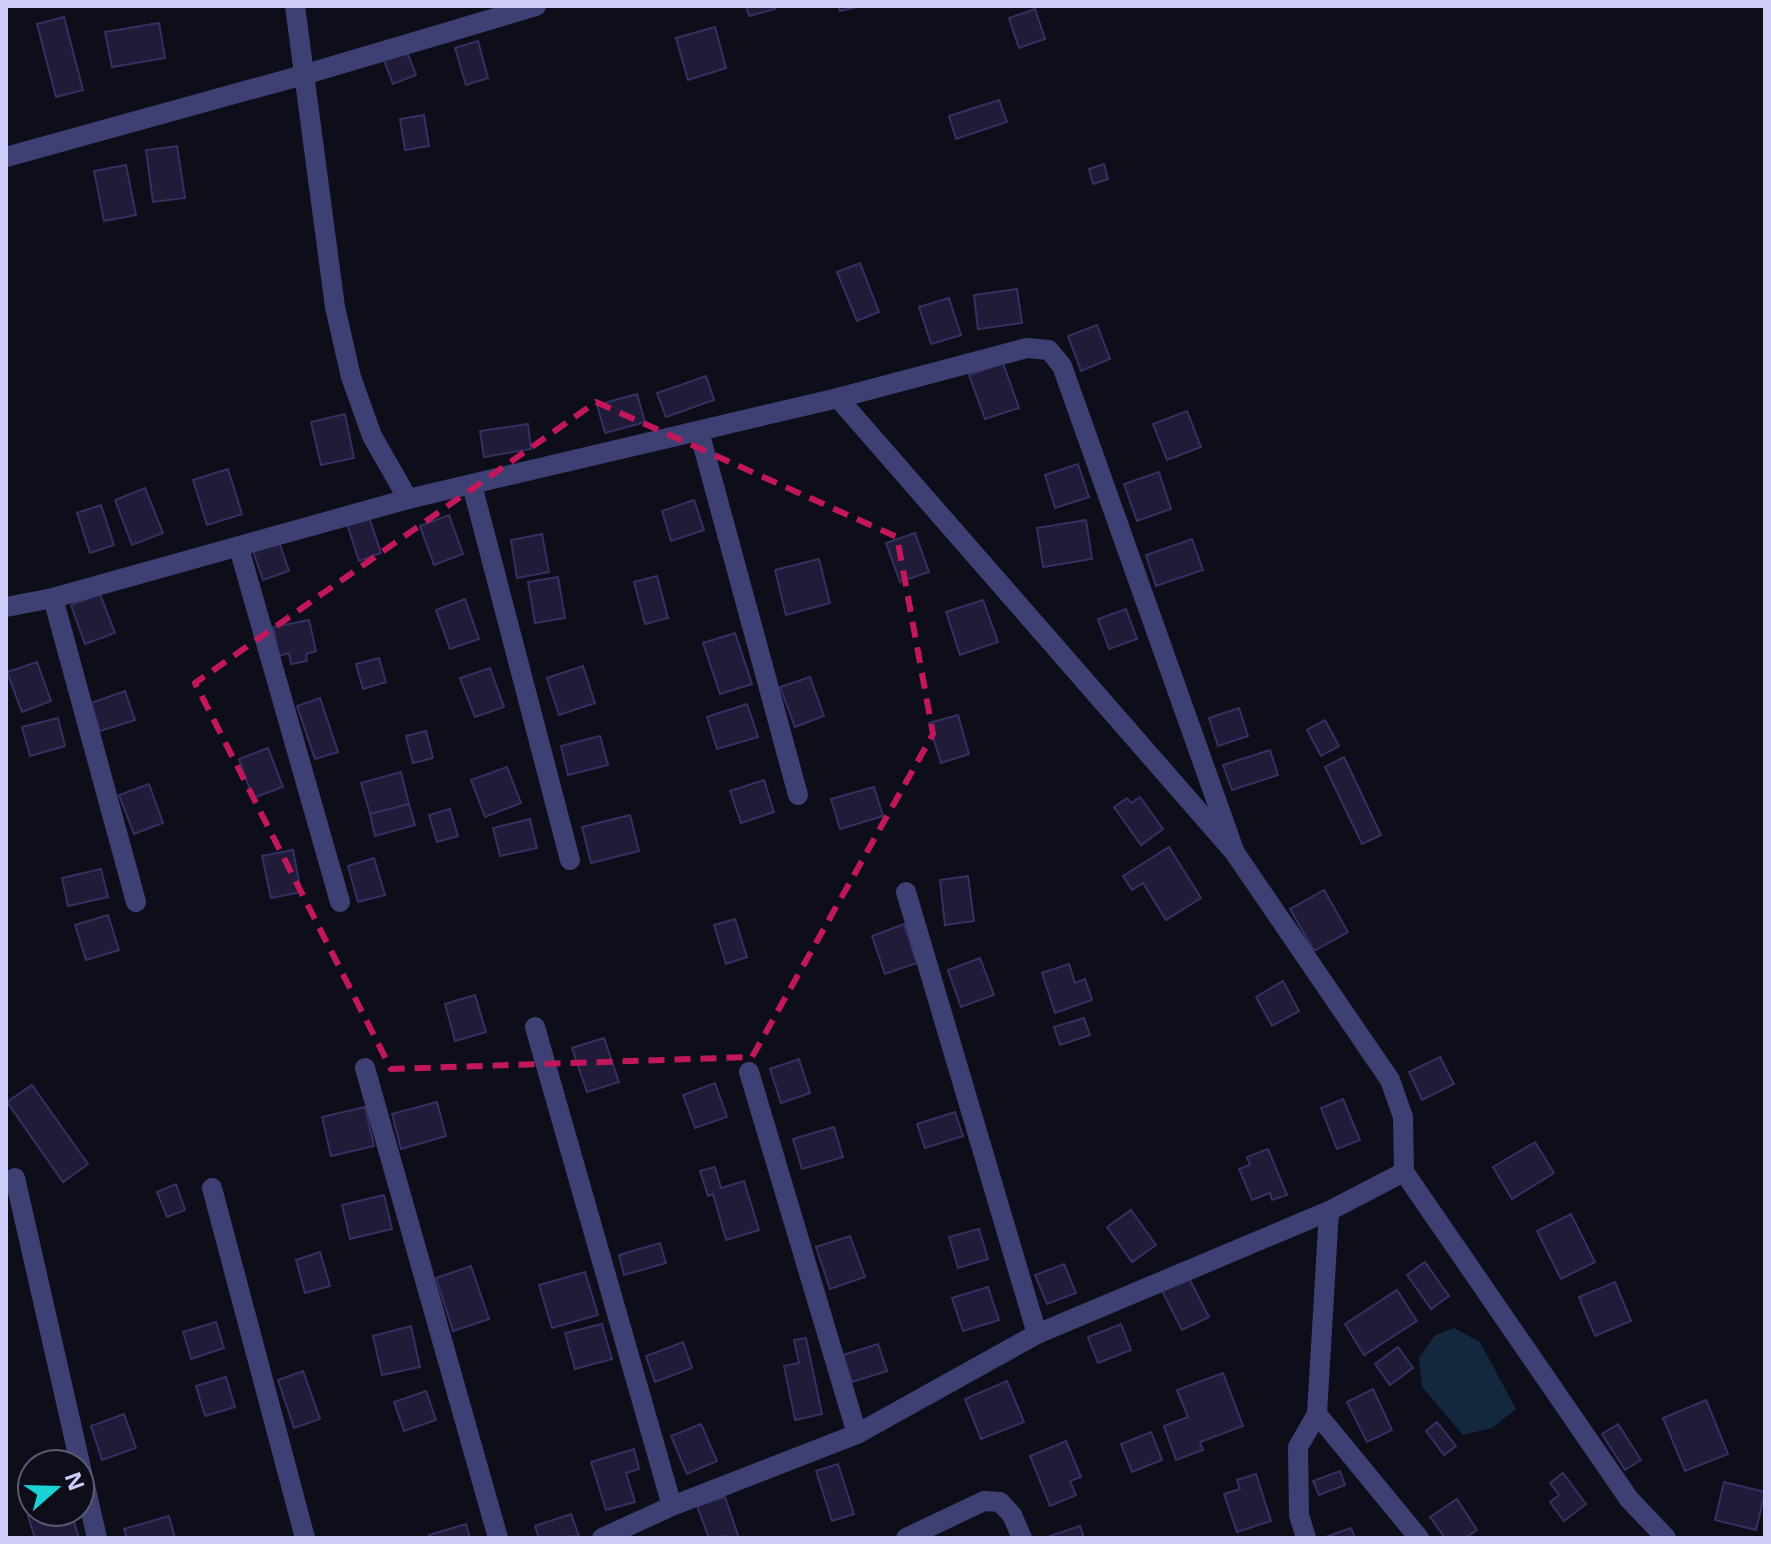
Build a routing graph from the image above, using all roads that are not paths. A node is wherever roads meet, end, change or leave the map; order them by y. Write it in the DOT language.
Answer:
graph roads {
  1 [pos="295,6"];
  2 [pos="536,6"];
  3 [pos="303,75"];
  4 [pos="6,157"];
  5 [pos="838,398"];
  6 [pos="699,431"];
  7 [pos="472,485"];
  8 [pos="408,499"];
  9 [pos="239,548"];
  10 [pos="53,598"];
  11 [pos="6,607"];
  12 [pos="798,795"];
  13 [pos="1235,853"];
  14 [pos="570,860"];
  15 [pos="906,892"];
  16 [pos="136,902"];
  17 [pos="340,902"];
  18 [pos="535,1027"];
  19 [pos="365,1068"];
  20 [pos="749,1072"];
  21 [pos="1404,1172"];
  22 [pos="15,1178"];
  23 [pos="212,1188"];
  24 [pos="1329,1211"];
  25 [pos="1037,1334"];
  26 [pos="1317,1414"];
  27 [pos="857,1434"];
  28 [pos="672,1506"];
  29 [pos="97,1538"];
  30 [pos="305,1538"];
  31 [pos="498,1538"];
  32 [pos="602,1538"];
  33 [pos="906,1538"];
  34 [pos="1022,1538"];
  35 [pos="1306,1538"];
  36 [pos="1419,1538"];
  37 [pos="1666,1538"];
  1 -- 3 [label="street"];
  2 -- 3 [label="street"];
  3 -- 4 [label="street"];
  3 -- 8 [label="street"];
  5 -- 6 [label="street"];
  5 -- 13 [label="street"];
  5 -- 13 [label="street"];
  6 -- 7 [label="street"];
  6 -- 12 [label="street"];
  7 -- 8 [label="street"];
  7 -- 14 [label="street"];
  8 -- 9 [label="street"];
  9 -- 10 [label="street"];
  9 -- 17 [label="street"];
  10 -- 11 [label="street"];
  10 -- 16 [label="street"];
  13 -- 21 [label="street"];
  15 -- 25 [label="street"];
  18 -- 28 [label="street"];
  19 -- 31 [label="street"];
  20 -- 27 [label="street"];
  21 -- 24 [label="street"];
  21 -- 37 [label="street"];
  22 -- 29 [label="street"];
  23 -- 30 [label="street"];
  24 -- 25 [label="street"];
  24 -- 26 [label="street"];
  25 -- 27 [label="street"];
  26 -- 35 [label="street"];
  26 -- 36 [label="street"];
  27 -- 28 [label="street"];
  28 -- 32 [label="street"];
  33 -- 34 [label="street"];
}
